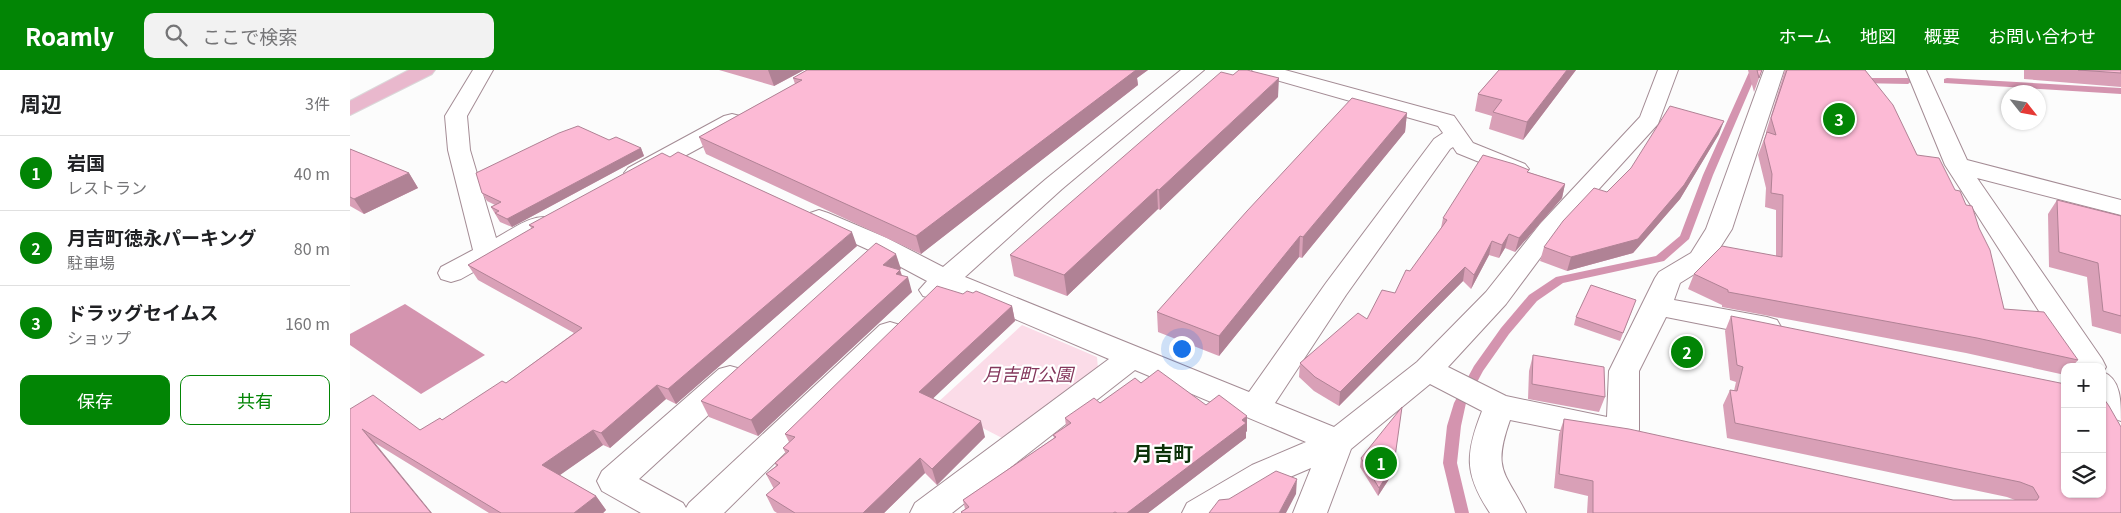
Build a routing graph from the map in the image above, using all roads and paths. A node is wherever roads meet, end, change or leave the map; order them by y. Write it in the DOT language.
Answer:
graph roads {
  1 [pos="425,70"];
  2 [pos="483,70"];
  3 [pos="1194,70"];
  4 [pos="1668,70"];
  5 [pos="1916,70"];
  6 [pos="1275,71"];
  7 [pos="1771,79"];
  8 [pos="350,108"];
  9 [pos="751,110"];
  10 [pos="1455,134"];
  11 [pos="676,151"];
  12 [pos="700,163"];
  13 [pos="1957,165"];
  14 [pos="1536,177"];
  15 [pos="616,184"];
  16 [pos="2121,208"];
  17 [pos="801,210"];
  18 [pos="564,212"];
  19 [pos="878,244"];
  20 [pos="487,254"];
  21 [pos="856,264"];
  22 [pos="451,272"];
  23 [pos="945,279"];
  24 [pos="1657,306"];
  25 [pos="1789,331"];
  26 [pos="754,356"];
  27 [pos="1133,356"];
  28 [pos="2088,363"];
  29 [pos="1428,370"];
  30 [pos="1256,406"];
  31 [pos="1499,406"];
  32 [pos="1338,442"];
  33 [pos="671,513"];
  34 [pos="701,513"];
  35 [pos="927,513"];
  36 [pos="1199,513"];
  37 [pos="1310,513"];
  38 [pos="1509,513"];
  1 -- 8 [label="main road"];
  2 -- 20 [label="street"];
  3 -- 23 [label="street"];
  4 -- 29 [label="street"];
  5 -- 13 [label="street"];
  6 -- 10 [label="street"];
  7 -- 24 [label="street"];
  9 -- 11 [label="street"];
  10 -- 14 [label="street"];
  10 -- 30 [label="street"];
  11 -- 12 [label="street"];
  11 -- 15 [label="street"];
  13 -- 16 [label="street"];
  13 -- 28 [label="street"];
  17 -- 19 [label="street"];
  18 -- 20 [label="street"];
  19 -- 21 [label="street"];
  19 -- 23 [label="street"];
  20 -- 22 [label="street"];
  23 -- 27 [label="street"];
  23 -- 34 [label="street"];
  24 -- 25 [label="street"];
  24 -- 31 [label="street"];
  26 -- 33 [label="street"];
  27 -- 30 [label="street"];
  27 -- 35 [label="street"];
  29 -- 31 [label="street"];
  29 -- 32 [label="street"];
  30 -- 32 [label="street"];
  31 -- 38 [label="street"];
  32 -- 36 [label="street"];
  32 -- 37 [label="street"];
}
